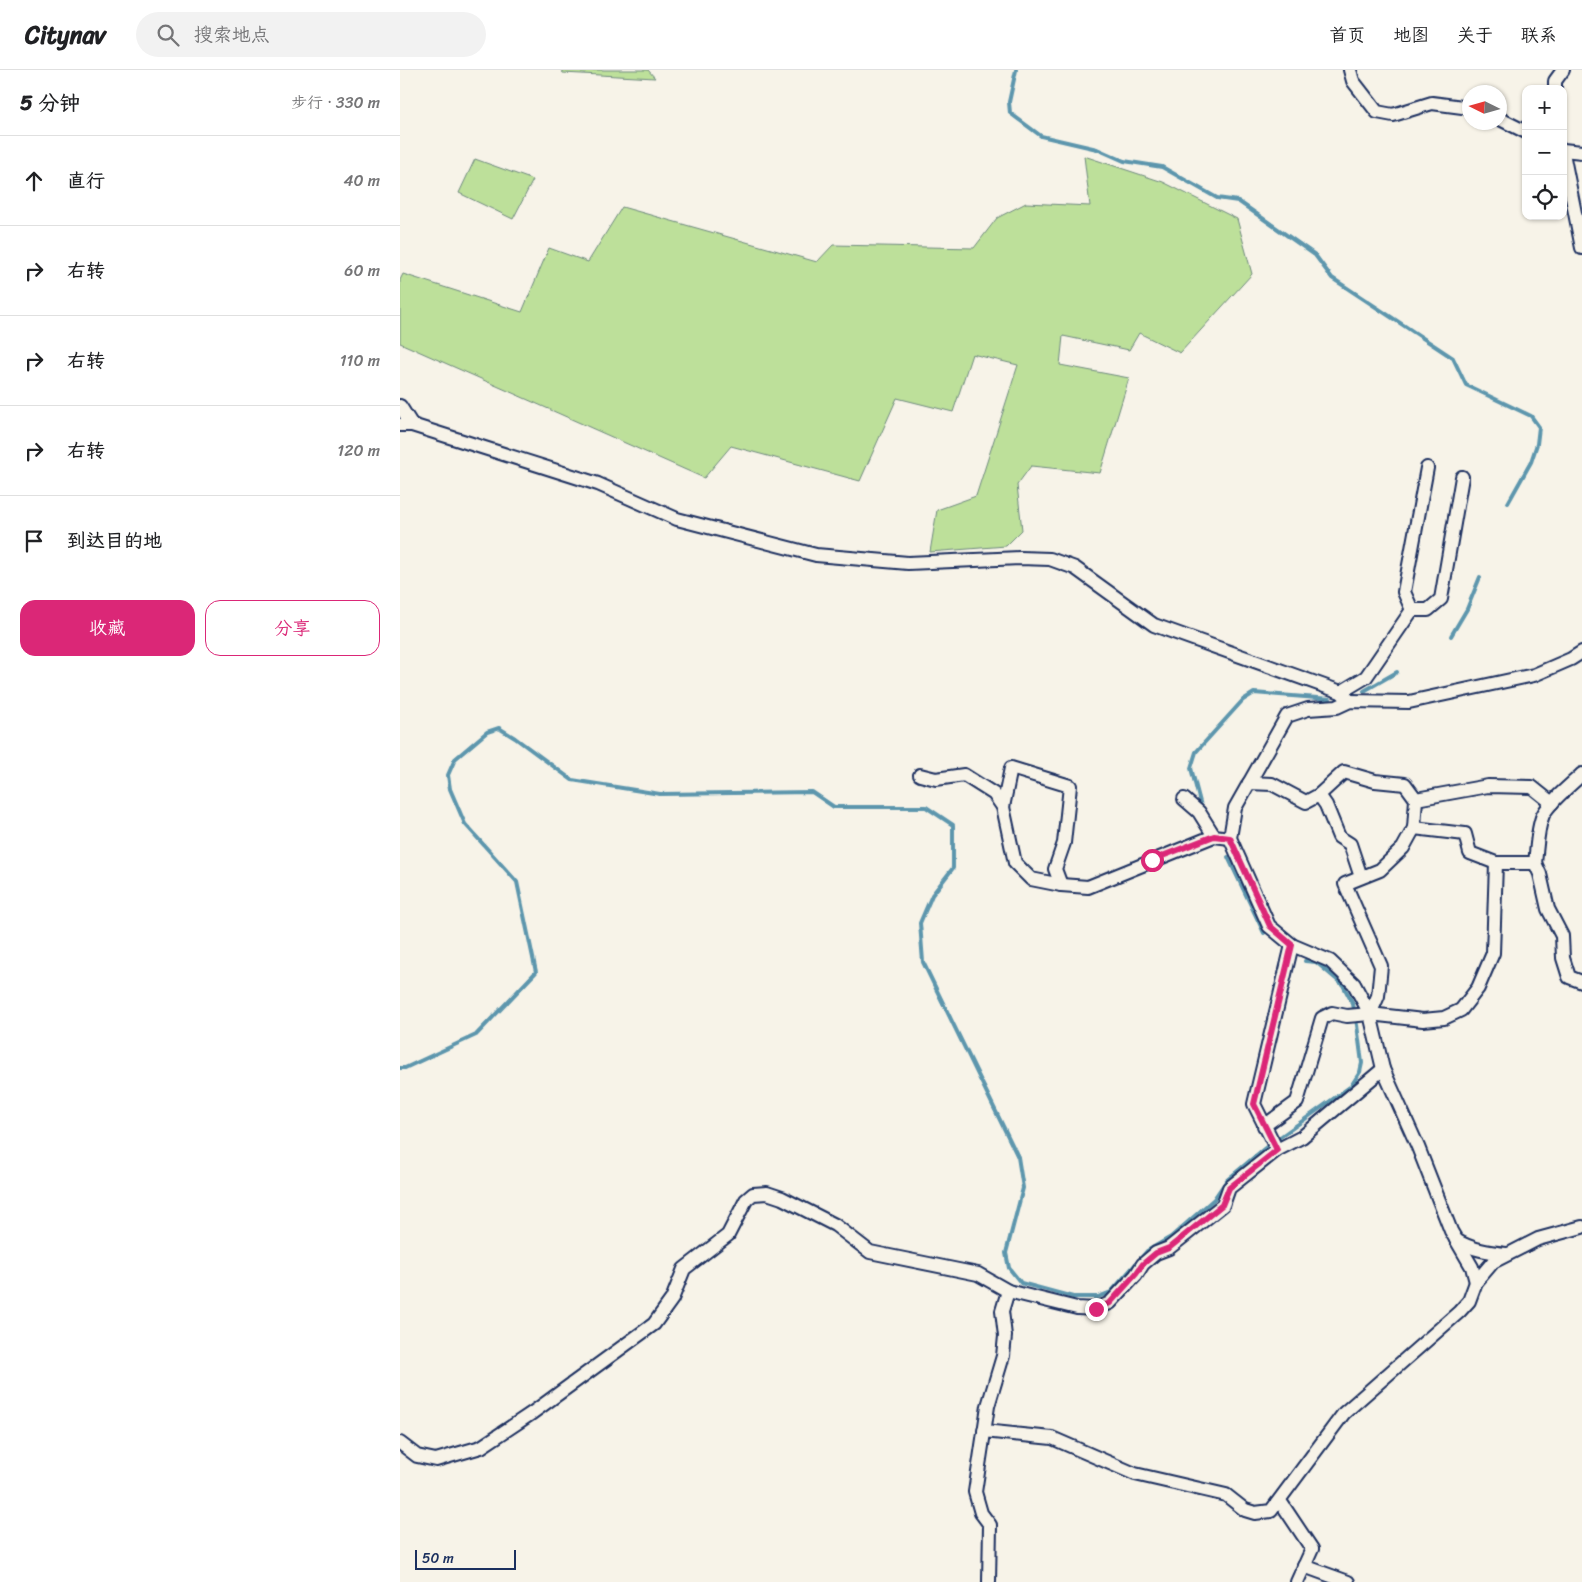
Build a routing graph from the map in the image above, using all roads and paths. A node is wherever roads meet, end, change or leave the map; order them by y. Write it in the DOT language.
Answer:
graph roads {
  1 [pos="1350,70"];
  2 [pos="1563,70"];
  3 [pos="1556,85"];
  4 [pos="1462,107"];
  5 [pos="1507,122"];
  6 [pos="1522,130"];
  7 [pos="1567,151"];
  8 [pos="1582,152"];
  9 [pos="1567,171"];
  10 [pos="1582,248"];
  11 [pos="400,406"];
  12 [pos="406,425"];
  13 [pos="1427,468"];
  14 [pos="1462,477"];
  15 [pos="1412,610"];
  16 [pos="1582,652"];
  17 [pos="1346,696"];
  18 [pos="1582,774"];
  19 [pos="920,775"];
  20 [pos="1249,783"];
  21 [pos="1319,796"];
  22 [pos="1184,799"];
  23 [pos="1416,799"];
  24 [pos="1552,803"];
  25 [pos="1003,808"];
  26 [pos="1414,828"];
  27 [pos="1214,836"];
  28 [pos="1230,838"];
  29 [pos="1496,863"];
  30 [pos="1535,863"];
  31 [pos="1361,878"];
  32 [pos="1061,885"];
  33 [pos="1292,945"];
  34 [pos="1582,982"];
  35 [pos="1366,1014"];
  36 [pos="1384,1069"];
  37 [pos="1271,1140"];
  38 [pos="1582,1227"];
  39 [pos="1455,1239"];
  40 [pos="1506,1254"];
  41 [pos="1476,1282"];
  42 [pos="1008,1291"];
  43 [pos="984,1431"];
  44 [pos="400,1443"];
  45 [pos="1280,1501"];
  46 [pos="1304,1566"];
  47 [pos="989,1582"];
  48 [pos="1298,1582"];
  49 [pos="1348,1582"];
  1 -- 4 [label="street"];
  2 -- 3 [label="street"];
  5 -- 6 [label="street"];
  7 -- 8 [label="street"];
  9 -- 10 [label="street"];
  11 -- 12 [label="street"];
  12 -- 17 [label="street"];
  13 -- 15 [label="street"];
  14 -- 15 [label="street"];
  15 -- 17 [label="street"];
  16 -- 17 [label="street"];
  17 -- 20 [label="street"];
  18 -- 24 [label="street"];
  19 -- 25 [label="street"];
  20 -- 21 [label="street"];
  20 -- 28 [label="street"];
  21 -- 23 [label="street"];
  21 -- 31 [label="street"];
  22 -- 27 [label="street"];
  23 -- 24 [label="street"];
  23 -- 26 [label="street"];
  24 -- 30 [label="street"];
  25 -- 32 [label="street"];
  25 -- 32 [label="street"];
  26 -- 29 [label="street"];
  26 -- 31 [label="street"];
  27 -- 28 [label="street"];
  27 -- 32 [label="street"];
  28 -- 33 [label="street"];
  29 -- 30 [label="street"];
  29 -- 35 [label="street"];
  30 -- 34 [label="street"];
  31 -- 35 [label="street"];
  33 -- 35 [label="street"];
  33 -- 37 [label="street"];
  35 -- 36 [label="street"];
  35 -- 37 [label="street"];
  36 -- 37 [label="street"];
  36 -- 39 [label="street"];
  37 -- 42 [label="street"];
  38 -- 40 [label="street"];
  39 -- 40 [label="street"];
  39 -- 41 [label="street"];
  40 -- 41 [label="street"];
  41 -- 45 [label="street"];
  42 -- 43 [label="street"];
  42 -- 44 [label="street"];
  43 -- 45 [label="street"];
  43 -- 47 [label="street"];
  45 -- 46 [label="street"];
  46 -- 48 [label="street"];
  46 -- 49 [label="street"];
}
